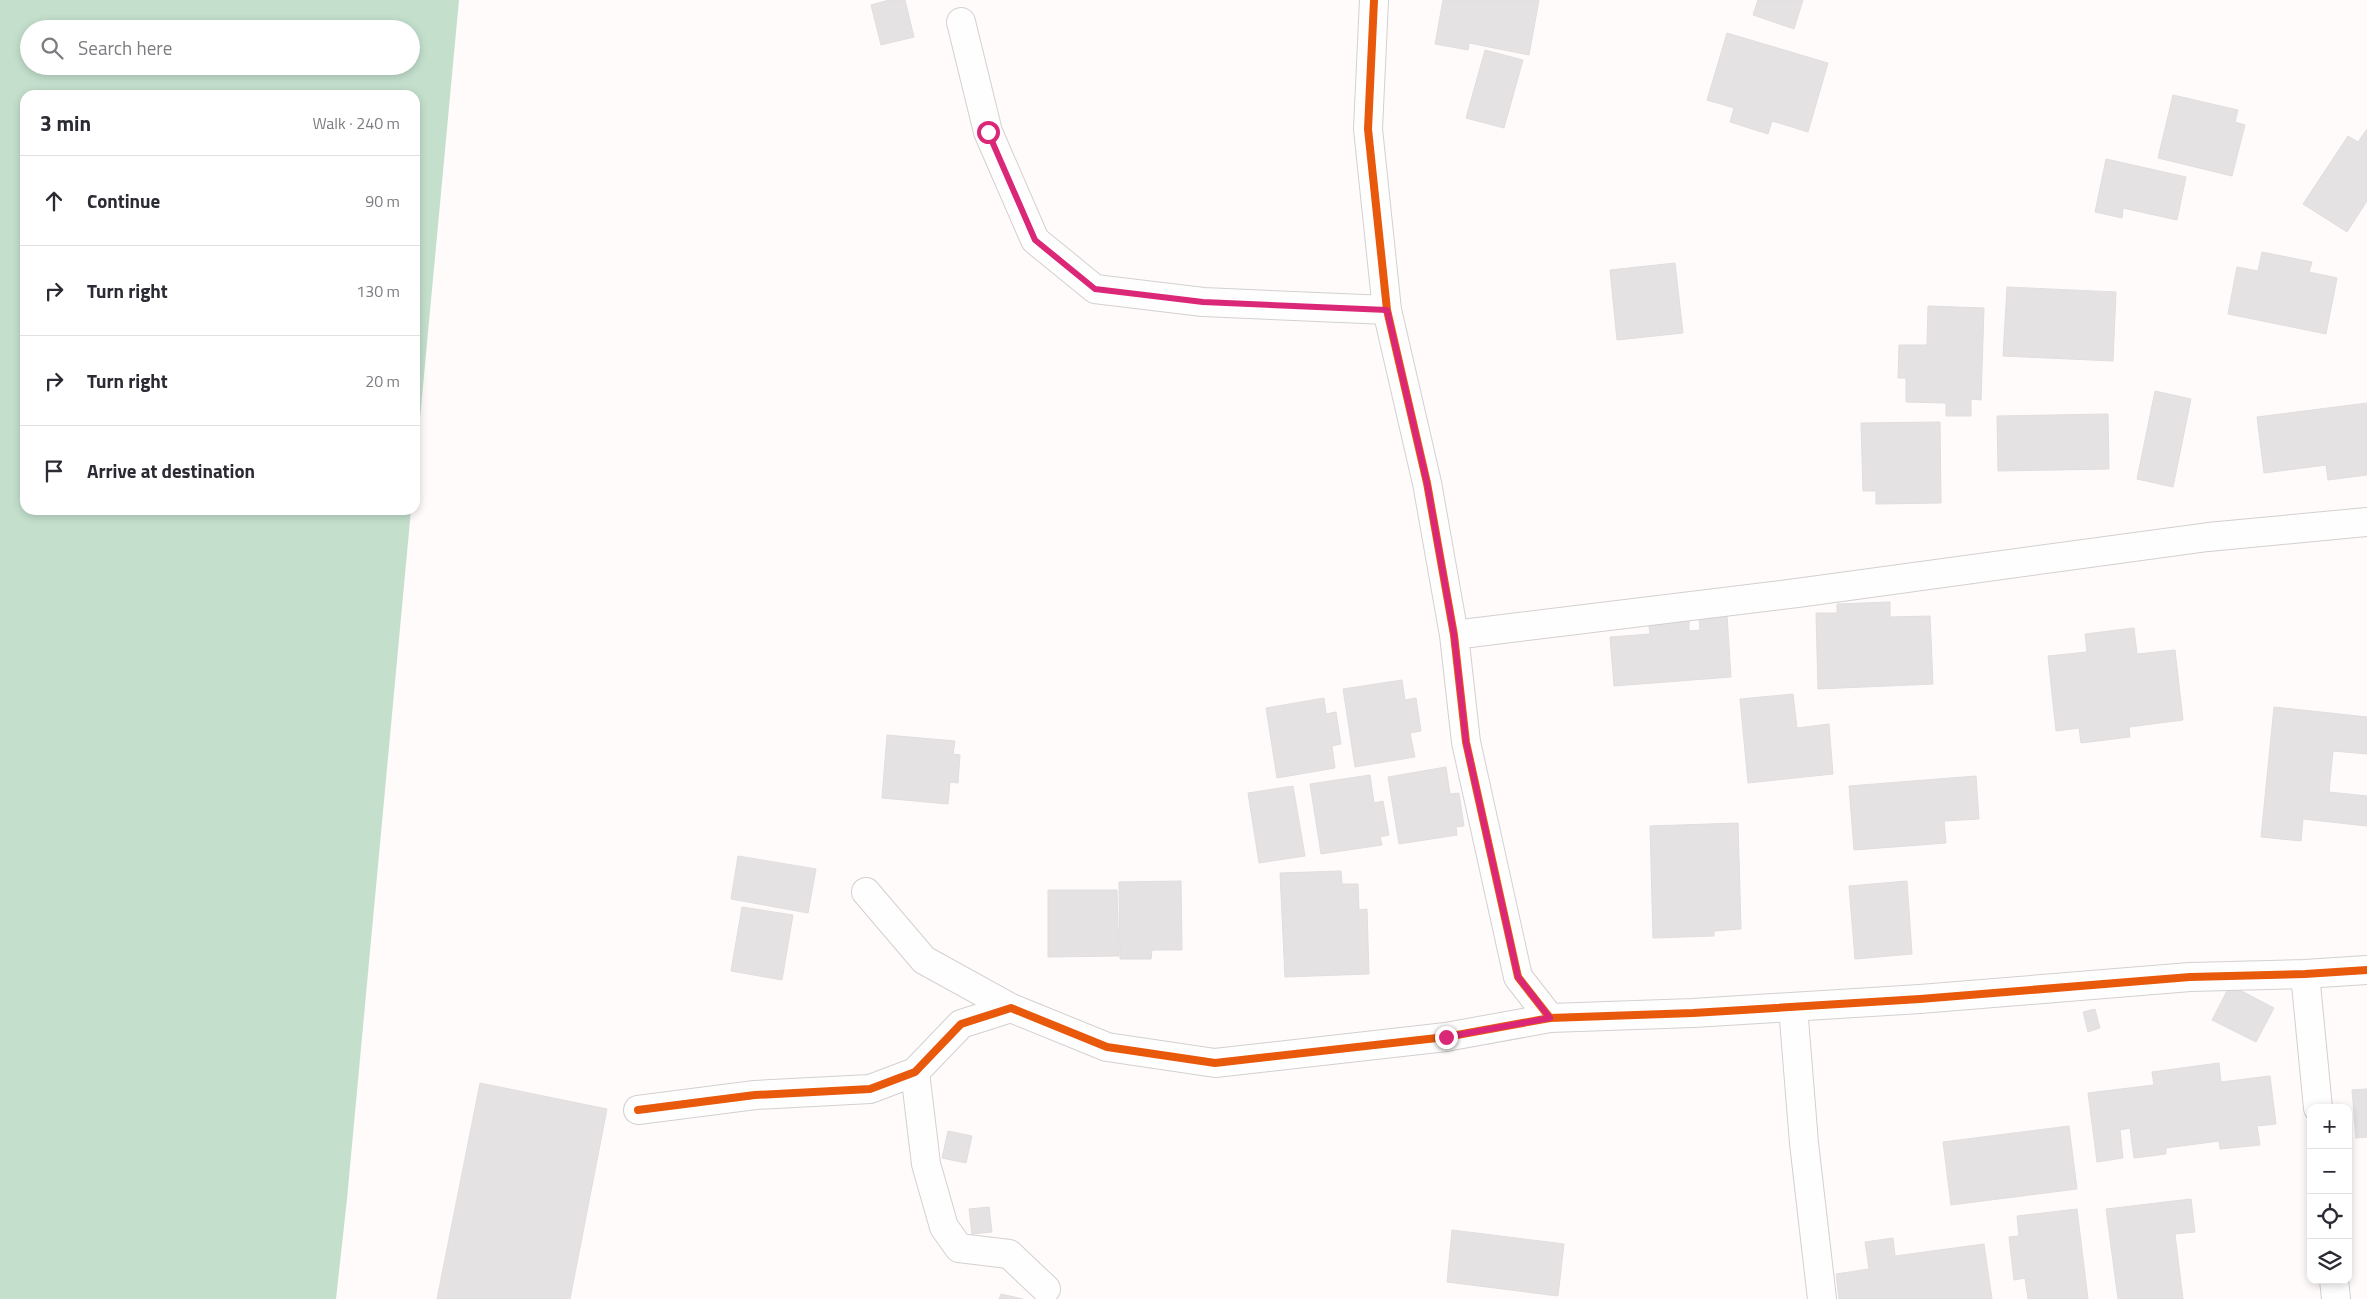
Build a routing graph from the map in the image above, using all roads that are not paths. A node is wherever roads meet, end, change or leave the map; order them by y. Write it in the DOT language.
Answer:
graph roads {
  1 [pos="1374,0"];
  2 [pos="961,22"];
  3 [pos="1387,310"];
  4 [pos="2367,522"];
  5 [pos="1454,635"];
  6 [pos="866,892"];
  7 [pos="2367,970"];
  8 [pos="2305,974"];
  9 [pos="1793,1007"];
  10 [pos="1011,1008"];
  11 [pos="1550,1018"];
  12 [pos="914,1072"];
  13 [pos="2318,1104"];
  14 [pos="638,1110"];
  15 [pos="2334,1284"];
  16 [pos="1046,1289"];
  17 [pos="1822,1299"];
  18 [pos="2336,1299"];
  1 -- 3 [label="street"];
  2 -- 3 [label="street"];
  3 -- 5 [label="street"];
  4 -- 5 [label="street"];
  5 -- 11 [label="street"];
  6 -- 10 [label="street"];
  7 -- 8 [label="street"];
  8 -- 9 [label="street"];
  8 -- 13 [label="street"];
  9 -- 11 [label="street"];
  9 -- 17 [label="street"];
  10 -- 11 [label="street"];
  10 -- 12 [label="street"];
  12 -- 14 [label="street"];
  12 -- 16 [label="street"];
  15 -- 18 [label="street"];
}
